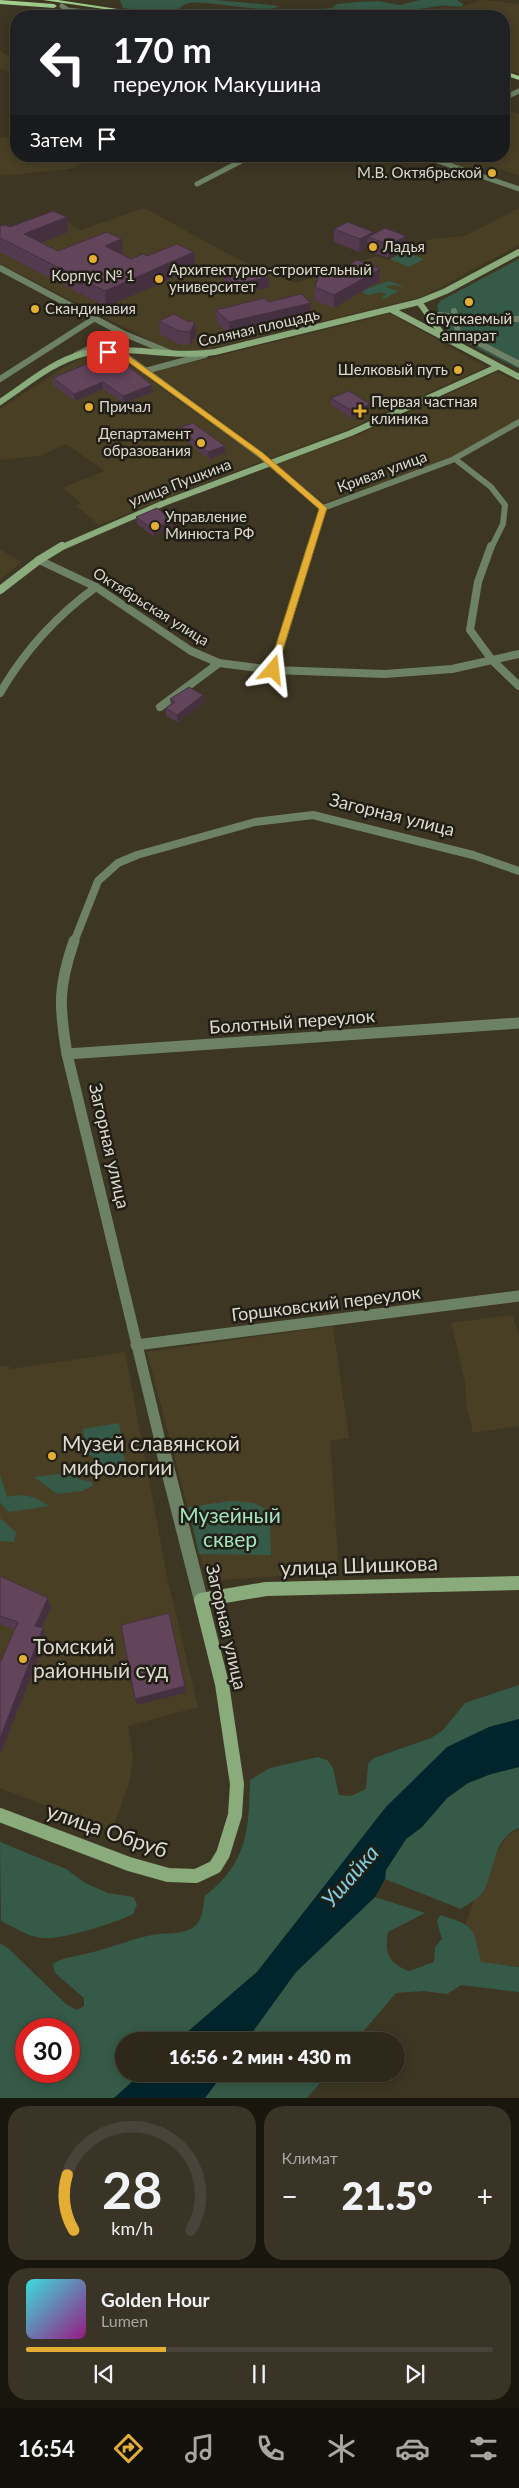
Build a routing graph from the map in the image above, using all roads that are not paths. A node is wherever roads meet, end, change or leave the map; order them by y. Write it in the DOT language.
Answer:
graph roads {
  1 [pos="46,0"];
  2 [pos="84,0"];
  3 [pos="0,2"];
  4 [pos="62,6"];
  5 [pos="68,10"];
  6 [pos="109,10"];
  7 [pos="240,162"];
  8 [pos="440,162"];
  9 [pos="198,184"];
  10 [pos="519,189"];
  11 [pos="519,252"];
  12 [pos="3,270"];
  13 [pos="0,277"];
  14 [pos="419,302"];
  15 [pos="392,310"];
  16 [pos="519,313"];
  17 [pos="508,316"];
  18 [pos="95,318"];
  19 [pos="519,319"];
  20 [pos="122,333"];
  21 [pos="443,336"];
  22 [pos="96,351"];
  23 [pos="519,354"];
  24 [pos="205,355"];
  25 [pos="182,356"];
  26 [pos="71,358"];
  27 [pos="515,362"];
  28 [pos="497,367"];
  29 [pos="145,371"];
  30 [pos="519,377"];
  31 [pos="0,379"];
  32 [pos="0,402"];
  33 [pos="519,422"];
  34 [pos="455,458"];
  35 [pos="269,463"];
  36 [pos="323,508"];
  37 [pos="39,560"];
  38 [pos="96,587"];
  39 [pos="0,590"];
  40 [pos="519,654"];
  41 [pos="492,660"];
  42 [pos="219,663"];
  43 [pos="273,670"];
  44 [pos="519,686"];
  45 [pos="0,693"];
  46 [pos="160,707"];
  47 [pos="519,871"];
  48 [pos="519,1024"];
  49 [pos="68,1054"];
  50 [pos="519,1296"];
  51 [pos="136,1345"];
  52 [pos="519,1583"];
  53 [pos="201,1600"];
  54 [pos="0,1815"];
  55 [pos="223,1854"];
  1 -- 6 [label="main road"];
  2 -- 6 [label="main road"];
  3 -- 4 [label="main road"];
  4 -- 5 [label="street"];
  4 -- 6 [label="main road"];
  7 -- 9 [label="street"];
  8 -- 10 [label="street"];
  11 -- 14 [label="street"];
  12 -- 13 [label="street"];
  12 -- 18 [label="street"];
  14 -- 15 [label="street"];
  14 -- 21 [label="street"];
  15 -- 21 [label="street"];
  15 -- 24 [label="street, Соляная площадь"];
  16 -- 17 [label="street"];
  17 -- 19 [label="street"];
  17 -- 27 [label="street"];
  18 -- 20 [label="street"];
  18 -- 31 [label="street"];
  20 -- 25 [label="street"];
  20 -- 26 [label="street"];
  21 -- 28 [label="street"];
  22 -- 25 [label="street, Соляная площадь"];
  22 -- 26 [label="street, Соляная площадь"];
  22 -- 29 [label="street"];
  23 -- 27 [label="street"];
  24 -- 25 [label="street, Соляная площадь"];
  24 -- 29 [label="street"];
  26 -- 32 [label="street, Соляная площадь"];
  28 -- 30 [label="street"];
  28 -- 35 [label="street, улица Пушкина"];
  29 -- 35 [label="street"];
  33 -- 34 [label="street, Кривая улица"];
  34 -- 36 [label="street, Кривая улица"];
  34 -- 41 [label="street"];
  35 -- 36 [label="street"];
  35 -- 37 [label="street, улица Пушкина"];
  36 -- 43 [label="street, Кривая улица"];
  37 -- 38 [label="street, Октябрьская улица"];
  37 -- 39 [label="street, улица Пушкина"];
  38 -- 42 [label="street, Октябрьская улица"];
  38 -- 45 [label="street"];
  40 -- 41 [label="street, Октябрьская улица"];
  41 -- 43 [label="street, Октябрьская улица"];
  41 -- 44 [label="street"];
  42 -- 43 [label="street, Октябрьская улица"];
  42 -- 46 [label="street"];
  47 -- 49 [label="street, Загорная улица"];
  48 -- 49 [label="street, Болотный переулок"];
  49 -- 51 [label="street, Загорная улица"];
  50 -- 51 [label="street, Горшковский переулок"];
  51 -- 53 [label="street, Загорная улица"];
  52 -- 53 [label="street, улица Шишкова"];
  53 -- 55 [label="street, Загорная улица"];
  54 -- 55 [label="street, улица Обруб"];
}
